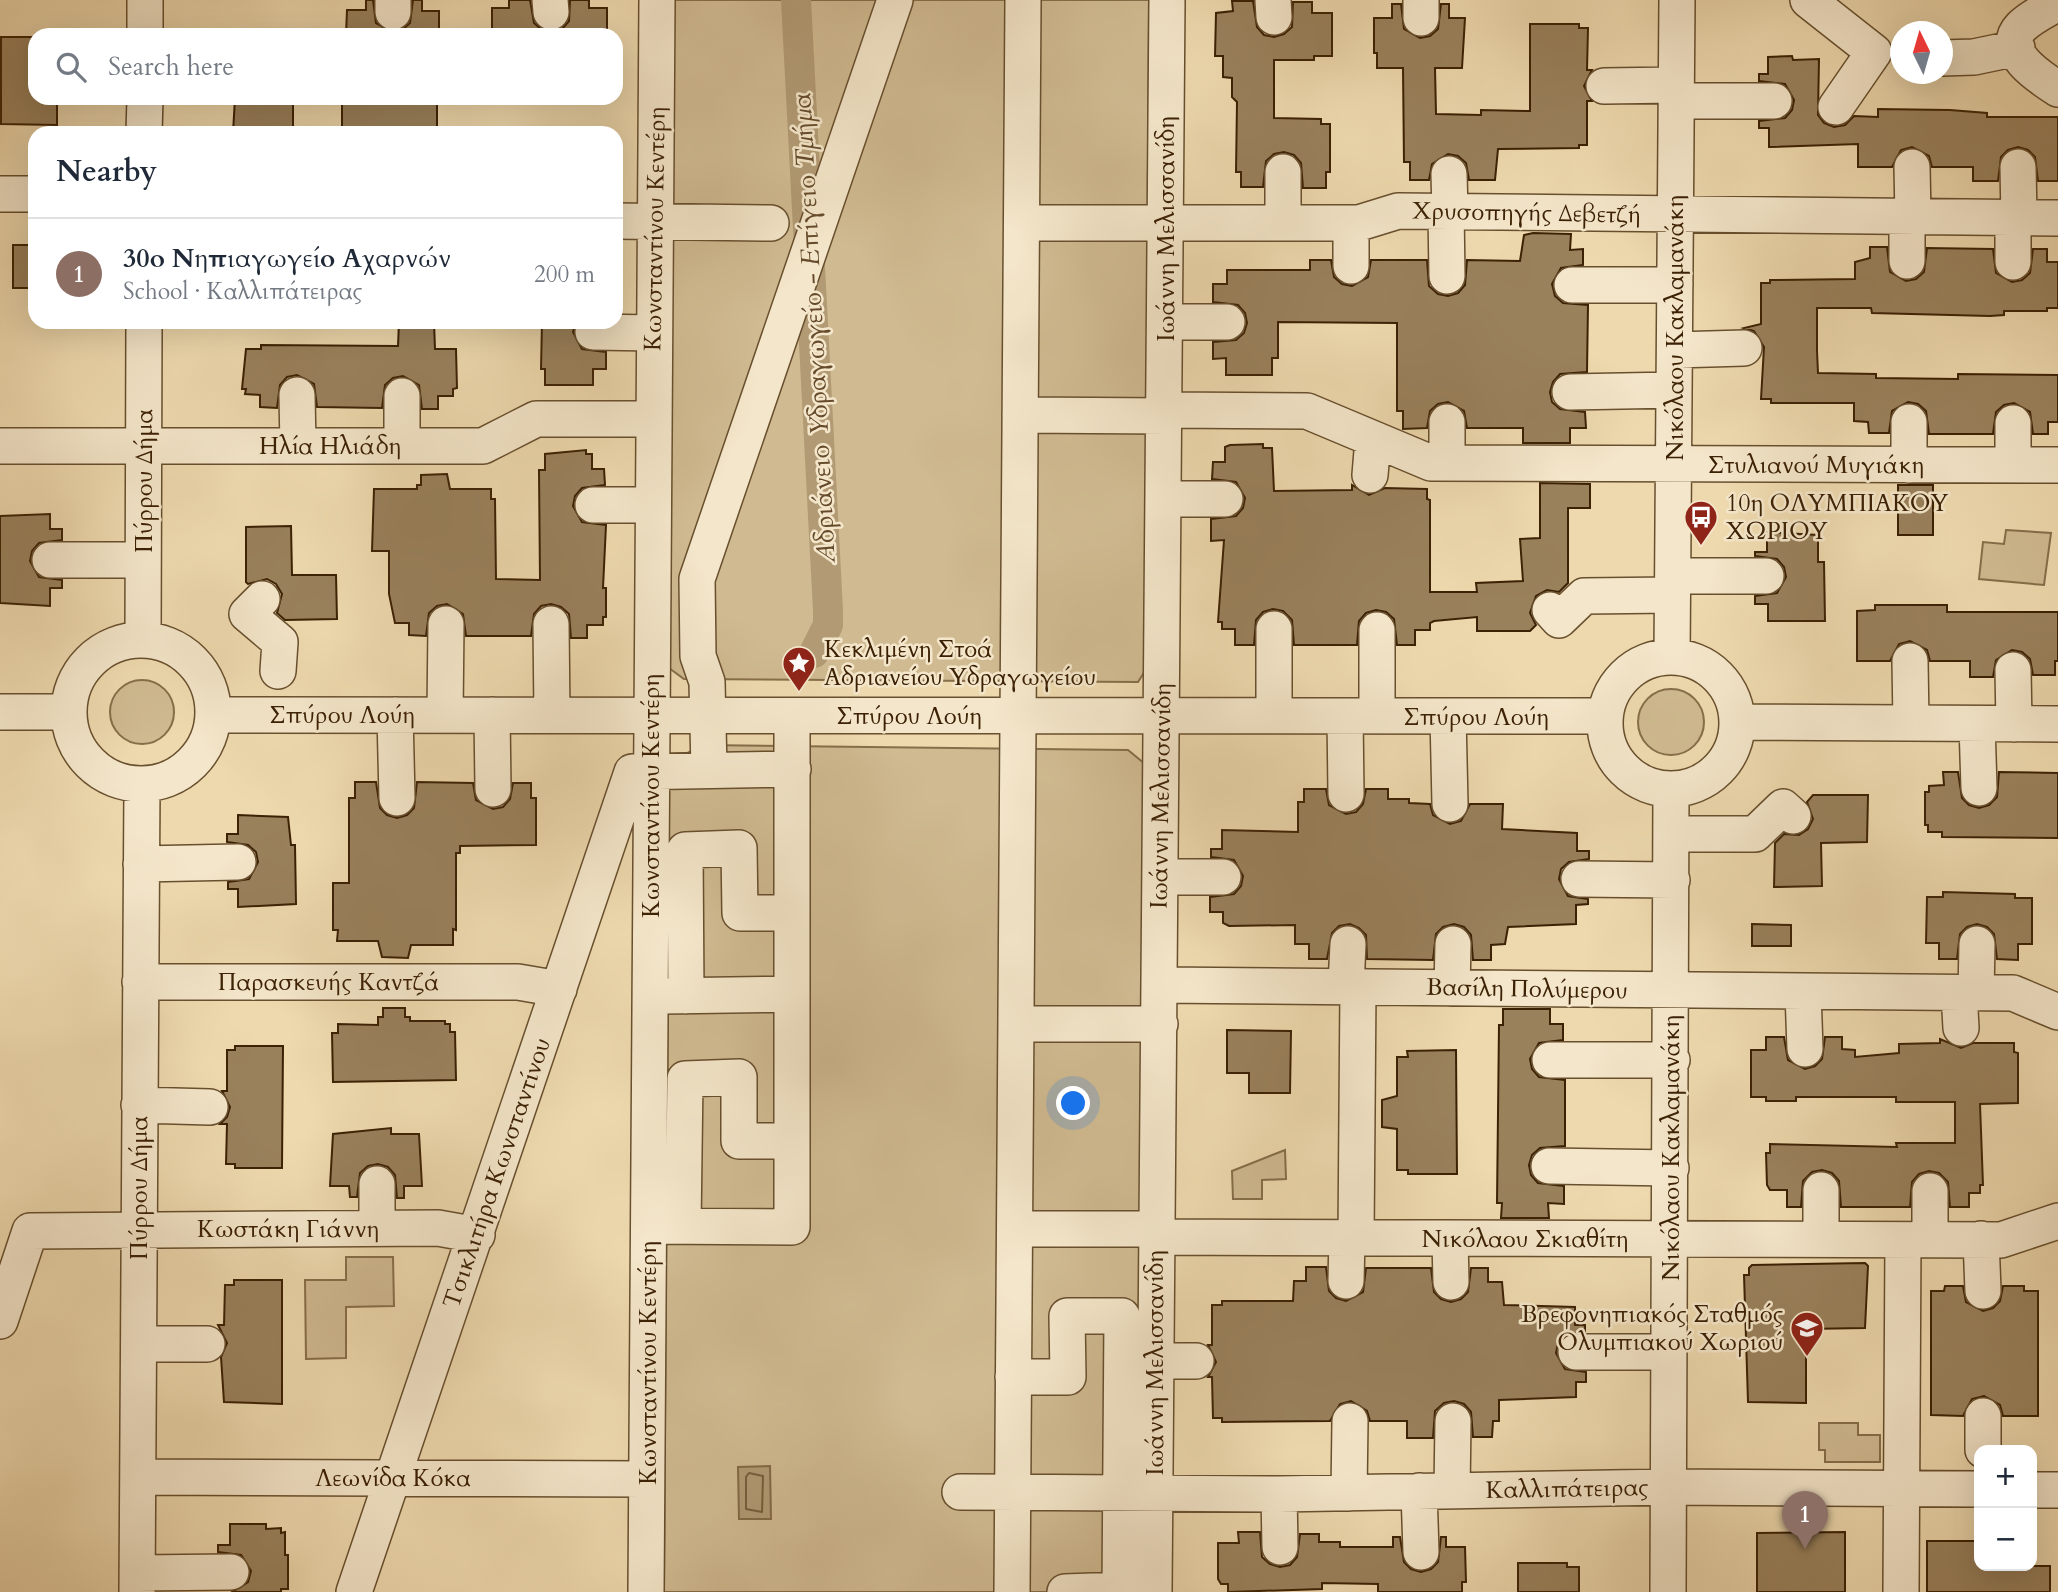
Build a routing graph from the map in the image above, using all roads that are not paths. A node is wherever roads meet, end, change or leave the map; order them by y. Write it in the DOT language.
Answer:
graph roads {
  1 [pos="145,0"];
  2 [pos="657,0"];
  3 [pos="895,0"];
  4 [pos="1023,0"];
  5 [pos="1167,0"];
  6 [pos="1677,0"];
  7 [pos="1808,0"];
  8 [pos="2058,3"];
  9 [pos="145,28"];
  10 [pos="2017,48"];
  11 [pos="1887,54"];
  12 [pos="1953,58"];
  13 [pos="1604,86"];
  14 [pos="2058,89"];
  15 [pos="1676,93"];
  16 [pos="1774,101"];
  17 [pos="145,105"];
  18 [pos="1836,107"];
  19 [pos="144,126"];
  20 [pos="1912,167"];
  21 [pos="2018,167"];
  22 [pos="1283,172"];
  23 [pos="1449,174"];
  24 [pos="0,194"];
  25 [pos="28,194"];
  26 [pos="1448,212"];
  27 [pos="1675,215"];
  28 [pos="1910,217"];
  29 [pos="2016,217"];
  30 [pos="2058,218"];
  31 [pos="623,221"];
  32 [pos="655,221"];
  33 [pos="771,223"];
  34 [pos="1023,223"];
  35 [pos="1166,223"];
  36 [pos="1283,223"];
  37 [pos="1351,223"];
  38 [pos="1907,261"];
  39 [pos="2013,262"];
  40 [pos="1351,265"];
  41 [pos="1447,276"];
  42 [pos="1572,285"];
  43 [pos="1675,285"];
  44 [pos="1165,322"];
  45 [pos="1227,322"];
  46 [pos="144,329"];
  47 [pos="593,332"];
  48 [pos="654,333"];
  49 [pos="1744,348"];
  50 [pos="1675,350"];
  51 [pos="1674,390"];
  52 [pos="1570,392"];
  53 [pos="298,395"];
  54 [pos="402,396"];
  55 [pos="1165,413"];
  56 [pos="1020,415"];
  57 [pos="653,419"];
  58 [pos="1447,422"];
  59 [pos="1909,422"];
  60 [pos="2013,423"];
  61 [pos="1373,439"];
  62 [pos="0,446"];
  63 [pos="144,446"];
  64 [pos="298,446"];
  65 [pos="424,456"];
  66 [pos="1447,463"];
  67 [pos="1674,464"];
  68 [pos="1909,465"];
  69 [pos="2013,465"];
  70 [pos="2058,465"];
  71 [pos="1370,475"];
  72 [pos="1164,499"];
  73 [pos="1225,499"];
  74 [pos="593,505"];
  75 [pos="652,505"];
  76 [pos="50,560"];
  77 [pos="144,560"];
  78 [pos="1766,576"];
  79 [pos="1673,585"];
  80 [pos="262,599"];
  81 [pos="1550,610"];
  82 [pos="446,624"];
  83 [pos="551,624"];
  84 [pos="1274,629"];
  85 [pos="1377,630"];
  86 [pos="143,640"];
  87 [pos="1672,657"];
  88 [pos="1910,661"];
  89 [pos="2013,670"];
  90 [pos="278,671"];
  91 [pos="0,712"];
  92 [pos="68,712"];
  93 [pos="214,715"];
  94 [pos="395,715"];
  95 [pos="445,715"];
  96 [pos="492,715"];
  97 [pos="552,715"];
  98 [pos="651,715"];
  99 [pos="707,715"];
  100 [pos="792,716"];
  101 [pos="1017,716"];
  102 [pos="1163,716"];
  103 [pos="1274,716"];
  104 [pos="1361,716"];
  105 [pos="1448,716"];
  106 [pos="1605,716"];
  107 [pos="1738,722"];
  108 [pos="1911,723"];
  109 [pos="1977,724"];
  110 [pos="2014,724"];
  111 [pos="2058,724"];
  112 [pos="793,769"];
  113 [pos="709,770"];
  114 [pos="651,771"];
  115 [pos="142,785"];
  116 [pos="1979,788"];
  117 [pos="493,789"];
  118 [pos="1671,789"];
  119 [pos="1346,794"];
  120 [pos="397,798"];
  121 [pos="1450,804"];
  122 [pos="1793,816"];
  123 [pos="1672,834"];
  124 [pos="238,862"];
  125 [pos="141,864"];
  126 [pos="1161,877"];
  127 [pos="1223,877"];
  128 [pos="1579,879"];
  129 [pos="1672,880"];
  130 [pos="792,913"];
  131 [pos="1348,944"];
  132 [pos="1453,944"];
  133 [pos="1977,944"];
  134 [pos="140,982"];
  135 [pos="1160,985"];
  136 [pos="1352,986"];
  137 [pos="1452,988"];
  138 [pos="559,989"];
  139 [pos="1672,991"];
  140 [pos="1803,992"];
  141 [pos="1968,993"];
  142 [pos="792,995"];
  143 [pos="650,996"];
  144 [pos="686,996"];
  145 [pos="2058,1012"];
  146 [pos="1017,1024"];
  147 [pos="1160,1024"];
  148 [pos="1961,1028"];
  149 [pos="1805,1049"];
  150 [pos="1550,1060"];
  151 [pos="1672,1060"];
  152 [pos="139,1105"];
  153 [pos="210,1107"];
  154 [pos="792,1141"];
  155 [pos="1549,1166"];
  156 [pos="1671,1168"];
  157 [pos="377,1184"];
  158 [pos="1821,1190"];
  159 [pos="1930,1191"];
  160 [pos="2058,1221"];
  161 [pos="649,1226"];
  162 [pos="683,1226"];
  163 [pos="377,1228"];
  164 [pos="138,1229"];
  165 [pos="1015,1229"];
  166 [pos="1156,1233"];
  167 [pos="477,1235"];
  168 [pos="1352,1238"];
  169 [pos="1450,1238"];
  170 [pos="1821,1239"];
  171 [pos="1917,1239"];
  172 [pos="1671,1240"];
  173 [pos="1981,1240"];
  174 [pos="1346,1281"];
  175 [pos="1451,1282"];
  176 [pos="1983,1291"];
  177 [pos="0,1321"];
  178 [pos="139,1344"];
  179 [pos="207,1344"];
  180 [pos="1576,1352"];
  181 [pos="1670,1352"];
  182 [pos="1155,1361"];
  183 [pos="1196,1361"];
  184 [pos="1013,1377"];
  185 [pos="1983,1416"];
  186 [pos="1350,1421"];
  187 [pos="1452,1421"];
  188 [pos="1983,1445"];
  189 [pos="139,1477"];
  190 [pos="393,1478"];
  191 [pos="646,1479"];
  192 [pos="1669,1488"];
  193 [pos="1901,1489"];
  194 [pos="1974,1489"];
  195 [pos="2037,1490"];
  196 [pos="2058,1490"];
  197 [pos="1013,1491"];
  198 [pos="1435,1491"];
  199 [pos="960,1492"];
  200 [pos="1120,1492"];
  201 [pos="1154,1493"];
  202 [pos="1349,1493"];
  203 [pos="1279,1494"];
  204 [pos="1280,1547"];
  205 [pos="1421,1552"];
  206 [pos="231,1572"];
  207 [pos="137,1583"];
  208 [pos="1120,1591"];
  209 [pos="354,1592"];
  210 [pos="646,1592"];
  211 [pos="1012,1592"];
  212 [pos="1065,1592"];
  213 [pos="1154,1592"];
  214 [pos="1668,1592"];
  215 [pos="1901,1592"];
  1 -- 9 [label="street"];
  2 -- 32 [label="street, Κωνσταντίνου Κεντέρη"];
  3 -- 99 [label="street"];
  4 -- 34 [label="street"];
  5 -- 35 [label="street, Ιωάννη Μελισσανίδη"];
  6 -- 15 [label="street, Νικόλαου Κακλαμανάκη"];
  7 -- 11 [label="street"];
  8 -- 10 [label="street"];
  10 -- 12 [label="street"];
  10 -- 14 [label="street"];
  11 -- 18 [label="street"];
  13 -- 15 [label="street"];
  15 -- 16 [label="street"];
  15 -- 27 [label="street, Νικόλαου Κακλαμανάκη"];
  17 -- 19 [label="street"];
  20 -- 28 [label="street"];
  21 -- 29 [label="street"];
  22 -- 36 [label="street"];
  23 -- 26 [label="street"];
  24 -- 25 [label="street"];
  26 -- 27 [label="street, Χρυσοπηγής Δεβετζή"];
  26 -- 37 [label="street, Χρυσοπηγής Δεβετζή"];
  26 -- 41 [label="street"];
  27 -- 28 [label="street, Χρυσοπηγής Δεβετζή"];
  27 -- 43 [label="street, Νικόλαου Κακλαμανάκη"];
  28 -- 29 [label="street, Χρυσοπηγής Δεβετζή"];
  28 -- 38 [label="street"];
  29 -- 30 [label="street, Χρυσοπηγής Δεβετζή"];
  29 -- 39 [label="street"];
  31 -- 32 [label="street"];
  32 -- 33 [label="street"];
  32 -- 48 [label="street, Κωνσταντίνου Κεντέρη"];
  34 -- 35 [label="street, Χρυσοπηγής Δεβετζή"];
  34 -- 56 [label="street"];
  35 -- 36 [label="street, Χρυσοπηγής Δεβετζή"];
  35 -- 44 [label="street, Ιωάννη Μελισσανίδη"];
  36 -- 37 [label="street, Χρυσοπηγής Δεβετζή"];
  37 -- 40 [label="street"];
  42 -- 43 [label="street"];
  43 -- 50 [label="street, Νικόλαου Κακλαμανάκη"];
  44 -- 45 [label="street"];
  44 -- 55 [label="street, Ιωάννη Μελισσανίδη"];
  46 -- 63 [label="street, Πύρρου Δήμα"];
  47 -- 48 [label="street"];
  48 -- 57 [label="street, Κωνσταντίνου Κεντέρη"];
  49 -- 50 [label="street"];
  50 -- 51 [label="street, Νικόλαου Κακλαμανάκη"];
  51 -- 52 [label="street"];
  51 -- 67 [label="street, Νικόλαου Κακλαμανάκη"];
  53 -- 64 [label="street"];
  54 -- 65 [label="street"];
  55 -- 56 [label="street, Στυλιανού Μυγιάκη"];
  55 -- 61 [label="street, Στυλιανού Μυγιάκη"];
  55 -- 72 [label="street, Ιωάννη Μελισσανίδη"];
  56 -- 101 [label="street"];
  57 -- 65 [label="street, Ηλία Ηλιάδη"];
  57 -- 75 [label="street, Κωνσταντίνου Κεντέρη"];
  58 -- 66 [label="street"];
  59 -- 68 [label="street"];
  60 -- 69 [label="street"];
  61 -- 66 [label="street, Στυλιανού Μυγιάκη"];
  61 -- 71 [label="street"];
  62 -- 63 [label="street, Ηλία Ηλιάδη"];
  63 -- 64 [label="street, Ηλία Ηλιάδη"];
  63 -- 77 [label="street, Πύρρου Δήμα"];
  64 -- 65 [label="street, Ηλία Ηλιάδη"];
  66 -- 67 [label="street, Στυλιανού Μυγιάκη"];
  67 -- 68 [label="street, Στυλιανού Μυγιάκη"];
  67 -- 79 [label="street, Νικόλαου Κακλαμανάκη"];
  68 -- 69 [label="street, Στυλιανού Μυγιάκη"];
  69 -- 70 [label="street, Στυλιανού Μυγιάκη"];
  72 -- 73 [label="street"];
  72 -- 102 [label="street, Ιωάννη Μελισσανίδη"];
  74 -- 75 [label="street"];
  75 -- 98 [label="street, Κωνσταντίνου Κεντέρη"];
  76 -- 77 [label="street"];
  77 -- 86 [label="street, Πύρρου Δήμα"];
  78 -- 79 [label="street"];
  79 -- 81 [label="street"];
  79 -- 87 [label="street, Νικόλαου Κακλαμανάκη"];
  80 -- 90 [label="street"];
  82 -- 95 [label="street"];
  83 -- 97 [label="street"];
  84 -- 103 [label="street"];
  85 -- 104 [label="street"];
  86 -- 92 [label="street"];
  86 -- 93 [label="street"];
  87 -- 106 [label="street"];
  87 -- 107 [label="street"];
  88 -- 108 [label="street"];
  89 -- 110 [label="street"];
  91 -- 92 [label="street"];
  92 -- 115 [label="street"];
  93 -- 94 [label="street, Σπύρου Λούη"];
  93 -- 115 [label="street"];
  94 -- 95 [label="street, Σπύρου Λούη"];
  94 -- 120 [label="street"];
  95 -- 96 [label="street, Σπύρου Λούη"];
  96 -- 97 [label="street, Σπύρου Λούη"];
  96 -- 117 [label="street"];
  97 -- 98 [label="street, Σπύρου Λούη"];
  98 -- 99 [label="street, Σπύρου Λούη"];
  98 -- 114 [label="street, Κωνσταντίνου Κεντέρη"];
  99 -- 100 [label="street, Σπύρου Λούη"];
  99 -- 113 [label="street"];
  100 -- 101 [label="street, Σπύρου Λούη"];
  100 -- 112 [label="street"];
  101 -- 102 [label="street, Σπύρου Λούη"];
  101 -- 146 [label="street"];
  102 -- 103 [label="street, Σπύρου Λούη"];
  102 -- 126 [label="street, Ιωάννη Μελισσανίδη"];
  103 -- 104 [label="street, Σπύρου Λούη"];
  104 -- 105 [label="street, Σπύρου Λούη"];
  104 -- 119 [label="street"];
  105 -- 106 [label="street, Σπύρου Λούη"];
  105 -- 121 [label="street"];
  106 -- 118 [label="street"];
  107 -- 108 [label="street"];
  107 -- 118 [label="street"];
  108 -- 109 [label="street"];
  109 -- 110 [label="street"];
  109 -- 116 [label="street"];
  110 -- 111 [label="street"];
  112 -- 113 [label="street"];
  112 -- 130 [label="street"];
  113 -- 114 [label="street"];
  114 -- 138 [label="street, Τσικλιτήρα Κωνσταντίνου"];
  114 -- 143 [label="street, Κωνσταντίνου Κεντέρη"];
  115 -- 125 [label="street, Πύρρου Δήμα"];
  118 -- 123 [label="street, Νικόλαου Κακλαμανάκη"];
  122 -- 123 [label="street"];
  123 -- 129 [label="street, Νικόλαου Κακλαμανάκη"];
  124 -- 125 [label="street"];
  125 -- 134 [label="street, Πύρρου Δήμα"];
  126 -- 127 [label="street"];
  126 -- 135 [label="street, Ιωάννη Μελισσανίδη"];
  128 -- 129 [label="street"];
  129 -- 139 [label="street, Νικόλαου Κακλαμανάκη"];
  130 -- 142 [label="street"];
  130 -- 144 [label="street"];
  131 -- 136 [label="street"];
  132 -- 137 [label="street"];
  133 -- 141 [label="street"];
  134 -- 138 [label="street, Παρασκευής Καντζά"];
  134 -- 152 [label="street, Πύρρου Δήμα"];
  135 -- 136 [label="street, Βασίλη Πολύμερου"];
  135 -- 147 [label="street, Ιωάννη Μελισσανίδη"];
  136 -- 137 [label="street, Βασίλη Πολύμερου"];
  136 -- 168 [label="street"];
  137 -- 139 [label="street, Βασίλη Πολύμερου"];
  138 -- 167 [label="street, Τσικλιτήρα Κωνσταντίνου"];
  139 -- 140 [label="street, Βασίλη Πολύμερου"];
  139 -- 151 [label="street, Νικόλαου Κακλαμανάκη"];
  140 -- 141 [label="street, Βασίλη Πολύμερου"];
  140 -- 149 [label="street"];
  141 -- 145 [label="street, Βασίλη Πολύμερου"];
  141 -- 148 [label="street"];
  142 -- 144 [label="street"];
  142 -- 154 [label="street"];
  143 -- 144 [label="street"];
  143 -- 161 [label="street, Κωνσταντίνου Κεντέρη"];
  146 -- 147 [label="street"];
  146 -- 165 [label="street"];
  147 -- 166 [label="street, Ιωάννη Μελισσανίδη"];
  150 -- 151 [label="street"];
  151 -- 156 [label="street, Νικόλαου Κακλαμανάκη"];
  152 -- 153 [label="street"];
  152 -- 164 [label="street, Πύρρου Δήμα"];
  154 -- 162 [label="street"];
  154 -- 162 [label="street"];
  155 -- 156 [label="street"];
  156 -- 172 [label="street, Νικόλαου Κακλαμανάκη"];
  157 -- 163 [label="street"];
  158 -- 170 [label="street"];
  159 -- 171 [label="street"];
  160 -- 173 [label="street, Νικόλαου Σκιαθίτη"];
  161 -- 162 [label="street"];
  161 -- 191 [label="street, Κωνσταντίνου Κεντέρη"];
  163 -- 164 [label="street, Κωστάκη Γιάννη"];
  163 -- 167 [label="street, Κωστάκη Γιάννη"];
  164 -- 177 [label="street, Κωστάκη Γιάννη"];
  164 -- 178 [label="street, Πύρρου Δήμα"];
  165 -- 166 [label="street, Νικόλαου Σκιαθίτη"];
  165 -- 184 [label="street"];
  166 -- 168 [label="street, Νικόλαου Σκιαθίτη"];
  166 -- 182 [label="street, Ιωάννη Μελισσανίδη"];
  167 -- 190 [label="street, Τσικλιτήρα Κωνσταντίνου"];
  168 -- 169 [label="street, Νικόλαου Σκιαθίτη"];
  168 -- 174 [label="street"];
  169 -- 172 [label="street, Νικόλαου Σκιαθίτη"];
  169 -- 175 [label="street"];
  170 -- 171 [label="street, Νικόλαου Σκιαθίτη"];
  170 -- 172 [label="street, Νικόλαου Σκιαθίτη"];
  171 -- 173 [label="street, Νικόλαου Σκιαθίτη"];
  171 -- 193 [label="street"];
  172 -- 181 [label="street, Νικόλαου Κακλαμανάκη"];
  173 -- 176 [label="street"];
  178 -- 179 [label="street"];
  178 -- 189 [label="street, Πύρρου Δήμα"];
  180 -- 181 [label="street"];
  181 -- 192 [label="street, Νικόλαου Κακλαμανάκη"];
  182 -- 183 [label="street"];
  182 -- 201 [label="street, Ιωάννη Μελισσανίδη"];
  184 -- 197 [label="street"];
  184 -- 200 [label="street"];
  185 -- 188 [label="street"];
  186 -- 202 [label="street"];
  187 -- 198 [label="street"];
  189 -- 190 [label="street, Λεωνίδα Κόκα"];
  189 -- 207 [label="street, Πύρρου Δήμα"];
  190 -- 191 [label="street, Λεωνίδα Κόκα"];
  190 -- 209 [label="street, Τσικλιτήρα Κωνσταντίνου"];
  191 -- 210 [label="street, Κωνσταντίνου Κεντέρη"];
  192 -- 193 [label="street, Καλλιπάτειρας"];
  192 -- 198 [label="street, Καλλιπάτειρας"];
  192 -- 214 [label="street, Νικόλαου Κακλαμανάκη"];
  193 -- 194 [label="street, Καλλιπάτειρας"];
  193 -- 215 [label="street"];
  195 -- 196 [label="street"];
  197 -- 199 [label="street, Καλλιπάτειρας"];
  197 -- 200 [label="street, Καλλιπάτειρας"];
  197 -- 211 [label="street"];
  198 -- 202 [label="street, Καλλιπάτειρας"];
  198 -- 205 [label="street"];
  200 -- 201 [label="street, Καλλιπάτειρας"];
  200 -- 208 [label="street"];
  201 -- 203 [label="street, Καλλιπάτειρας"];
  201 -- 213 [label="street, Ιωάννη Μελισσανίδη"];
  202 -- 203 [label="street, Καλλιπάτειρας"];
  203 -- 204 [label="street"];
  206 -- 207 [label="street"];
  208 -- 212 [label="street"];
}
